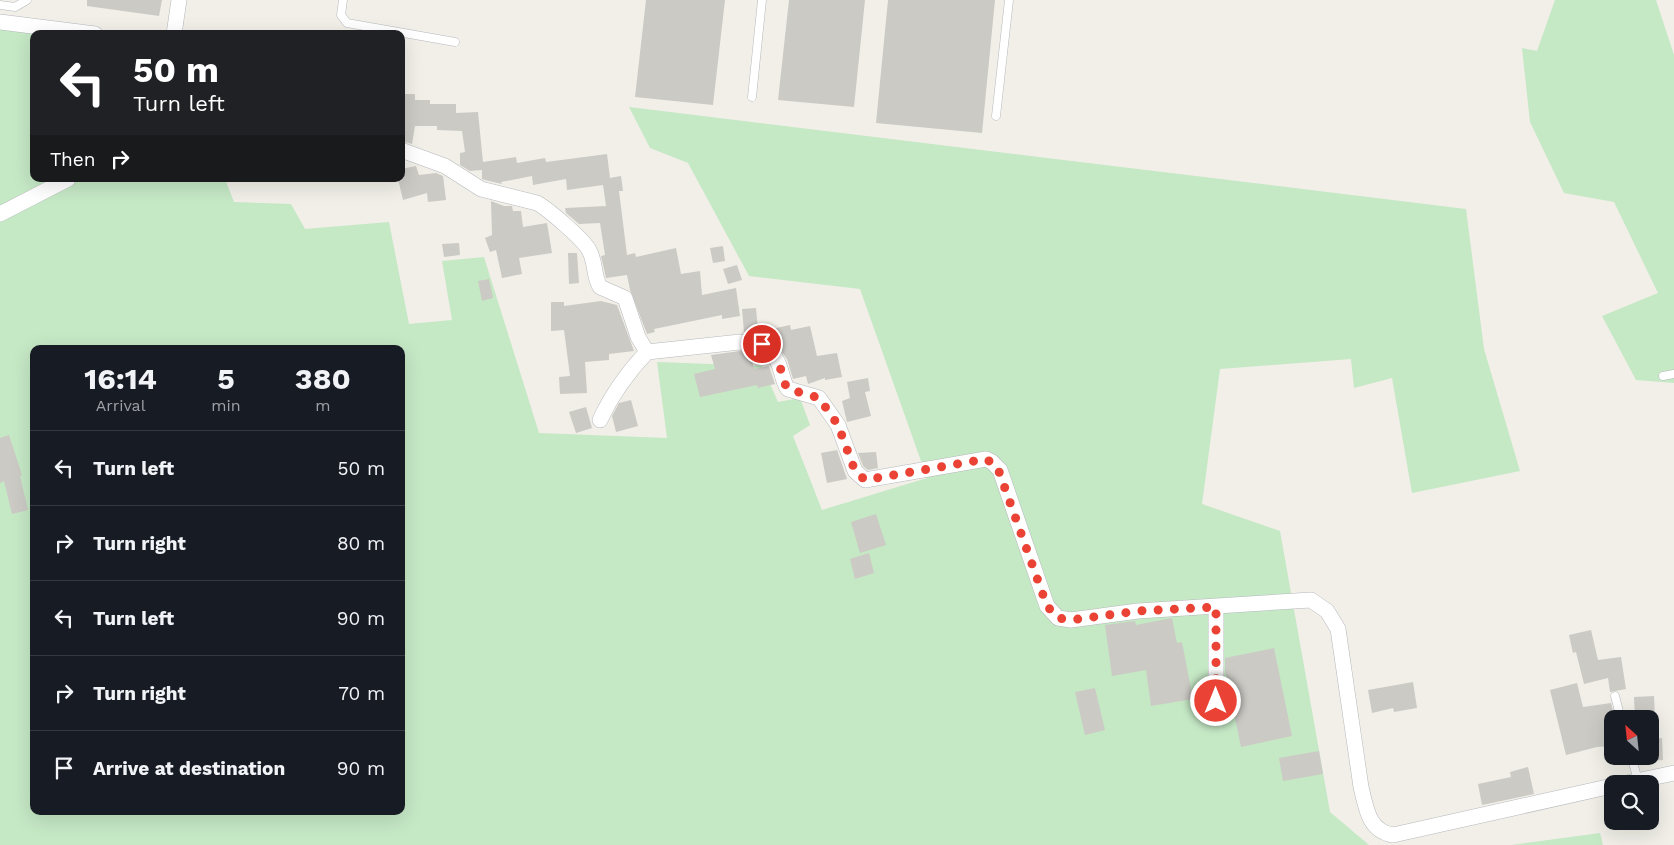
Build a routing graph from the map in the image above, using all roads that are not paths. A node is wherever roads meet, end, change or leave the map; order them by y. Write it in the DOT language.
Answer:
graph roads {
  1 [pos="27,0"];
  2 [pos="179,0"];
  3 [pos="343,0"];
  4 [pos="762,0"];
  5 [pos="1009,0"];
  6 [pos="0,5"];
  7 [pos="0,22"];
  8 [pos="63,30"];
  9 [pos="175,30"];
  10 [pos="387,30"];
  11 [pos="405,33"];
  12 [pos="455,42"];
  13 [pos="752,97"];
  14 [pos="996,116"];
  15 [pos="405,151"];
  16 [pos="62,182"];
  17 [pos="0,214"];
  18 [pos="646,352"];
  19 [pos="1674,374"];
  20 [pos="1663,376"];
  21 [pos="600,420"];
  22 [pos="1216,607"];
  23 [pos="1615,696"];
  24 [pos="1216,701"];
  25 [pos="1619,710"];
  26 [pos="1674,773"];
  27 [pos="1659,776"];
  28 [pos="1604,788"];
  1 -- 6 [label="lane"];
  2 -- 9 [label="street"];
  3 -- 10 [label="lane"];
  4 -- 13 [label="lane"];
  5 -- 14 [label="lane"];
  7 -- 8 [label="street"];
  11 -- 12 [label="lane"];
  15 -- 18 [label="street"];
  16 -- 17 [label="street"];
  18 -- 21 [label="street"];
  18 -- 22 [label="street"];
  19 -- 20 [label="lane"];
  22 -- 24 [label="street"];
  22 -- 28 [label="street"];
  23 -- 25 [label="lane"];
  26 -- 27 [label="street"];
}
